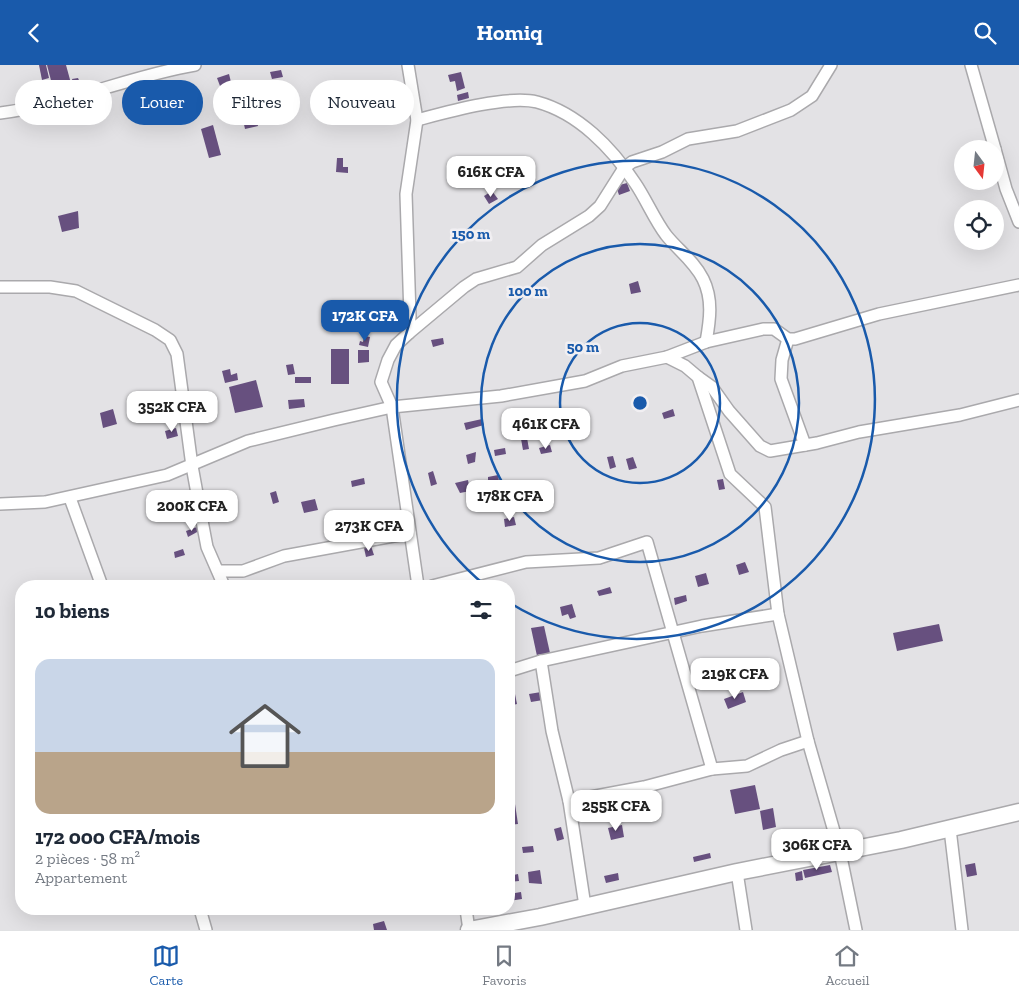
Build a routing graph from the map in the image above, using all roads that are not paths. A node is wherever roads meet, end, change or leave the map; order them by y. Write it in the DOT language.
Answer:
graph roads {
  1 [pos="195,65"];
  2 [pos="408,65"];
  3 [pos="831,65"];
  4 [pos="971,65"];
  5 [pos="0,113"];
  6 [pos="417,120"];
  7 [pos="992,140"];
  8 [pos="624,167"];
  9 [pos="1004,176"];
  10 [pos="1019,222"];
  11 [pos="1019,285"];
  12 [pos="0,287"];
  13 [pos="408,333"];
  14 [pos="788,339"];
  15 [pos="706,342"];
  16 [pos="668,357"];
  17 [pos="698,377"];
  18 [pos="1019,400"];
  19 [pos="392,407"];
  20 [pos="806,445"];
  21 [pos="192,466"];
  22 [pos="70,498"];
  23 [pos="0,504"];
  24 [pos="410,533"];
  25 [pos="219,571"];
  26 [pos="100,580"];
  27 [pos="222,580"];
  28 [pos="417,580"];
  29 [pos="456,580"];
  30 [pos="778,614"];
  31 [pos="674,632"];
  32 [pos="541,661"];
  33 [pos="515,669"];
  34 [pos="808,741"];
  35 [pos="712,769"];
  36 [pos="570,801"];
  37 [pos="1019,812"];
  38 [pos="950,829"];
  39 [pos="840,852"];
  40 [pos="737,872"];
  41 [pos="584,905"];
  42 [pos="202,915"];
  43 [pos="467,915"];
  44 [pos="206,930"];
  45 [pos="469,930"];
  46 [pos="746,930"];
  47 [pos="856,930"];
  48 [pos="962,930"];
  1 -- 5 [label="street"];
  2 -- 6 [label="street"];
  3 -- 8 [label="street"];
  4 -- 7 [label="street"];
  6 -- 8 [label="street"];
  6 -- 13 [label="street"];
  8 -- 13 [label="street"];
  8 -- 15 [label="street"];
  9 -- 10 [label="street"];
  11 -- 14 [label="street"];
  12 -- 21 [label="street"];
  13 -- 19 [label="street"];
  14 -- 15 [label="street"];
  14 -- 20 [label="street"];
  15 -- 16 [label="street"];
  16 -- 17 [label="street"];
  16 -- 19 [label="street"];
  17 -- 20 [label="street"];
  17 -- 30 [label="street"];
  18 -- 20 [label="street"];
  19 -- 21 [label="street"];
  19 -- 24 [label="street"];
  21 -- 22 [label="street"];
  21 -- 25 [label="street"];
  22 -- 23 [label="street"];
  22 -- 26 [label="street"];
  24 -- 25 [label="street"];
  24 -- 28 [label="street"];
  25 -- 27 [label="street"];
  29 -- 31 [label="street"];
  30 -- 31 [label="street"];
  30 -- 34 [label="street"];
  31 -- 32 [label="street"];
  31 -- 35 [label="street"];
  32 -- 33 [label="street"];
  32 -- 36 [label="street"];
  34 -- 35 [label="street"];
  34 -- 39 [label="street"];
  35 -- 36 [label="street"];
  36 -- 41 [label="street"];
  37 -- 38 [label="street"];
  38 -- 39 [label="street"];
  38 -- 48 [label="street"];
  39 -- 40 [label="street"];
  39 -- 47 [label="street"];
  40 -- 41 [label="street"];
  40 -- 46 [label="street"];
  41 -- 45 [label="street"];
  42 -- 44 [label="street"];
  43 -- 45 [label="street"];
}
